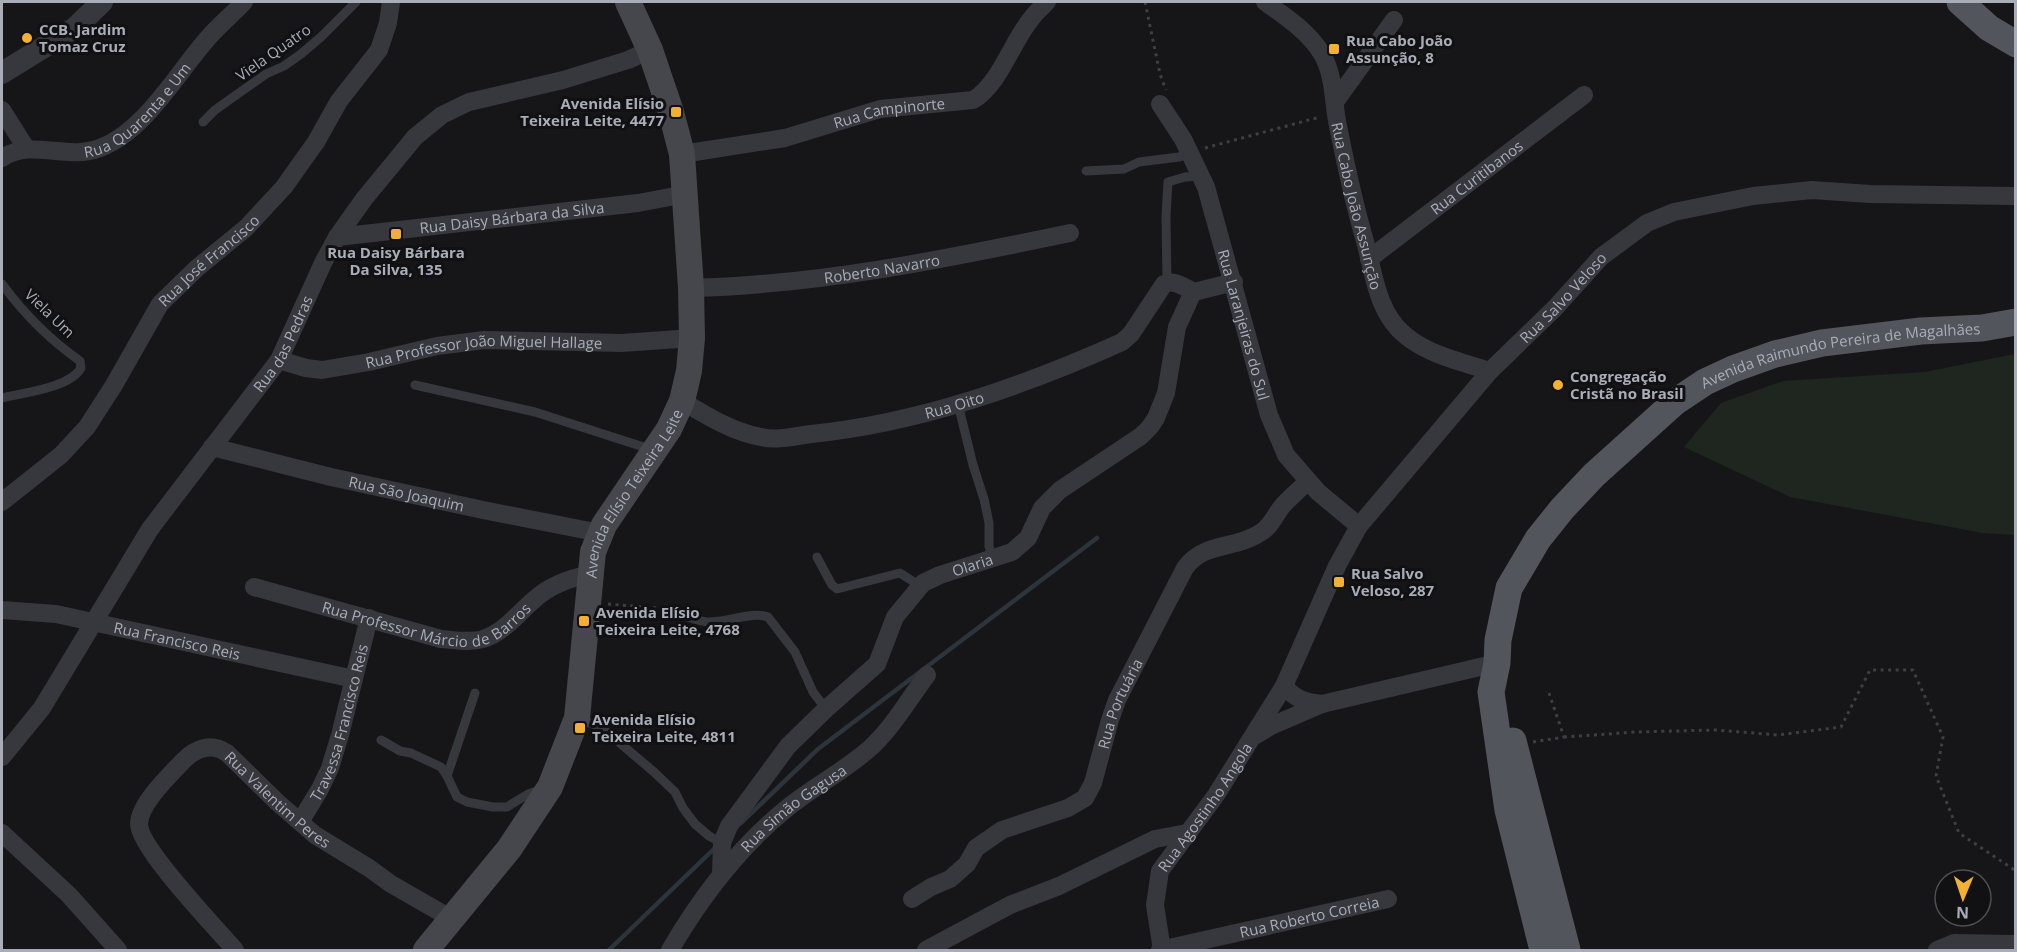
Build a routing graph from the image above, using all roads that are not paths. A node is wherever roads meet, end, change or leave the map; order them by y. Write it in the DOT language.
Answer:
graph roads {
  1 [pos="102,2"];
  2 [pos="244,2"];
  3 [pos="356,2"];
  4 [pos="391,2"];
  5 [pos="628,2"];
  6 [pos="1047,2"];
  7 [pos="1265,2"];
  8 [pos="1960,2"];
  9 [pos="1394,20"];
  10 [pos="2016,44"];
  11 [pos="650,50"];
  12 [pos="2,73"];
  13 [pos="1584,95"];
  14 [pos="1160,104"];
  15 [pos="1335,108"];
  16 [pos="2,110"];
  17 [pos="203,122"];
  18 [pos="26,148"];
  19 [pos="1190,153"];
  20 [pos="682,154"];
  21 [pos="2,158"];
  22 [pos="1086,171"];
  23 [pos="1201,176"];
  24 [pos="686,194"];
  25 [pos="2013,196"];
  26 [pos="1070,233"];
  27 [pos="337,237"];
  28 [pos="1370,260"];
  29 [pos="1167,282"];
  30 [pos="1234,282"];
  31 [pos="2,284"];
  32 [pos="691,288"];
  33 [pos="1194,292"];
  34 [pos="2016,322"];
  35 [pos="692,338"];
  36 [pos="279,360"];
  37 [pos="1490,370"];
  38 [pos="416,385"];
  39 [pos="2,398"];
  40 [pos="682,401"];
  41 [pos="958,404"];
  42 [pos="212,447"];
  43 [pos="655,451"];
  44 [pos="1308,481"];
  45 [pos="2,502"];
  46 [pos="1359,526"];
  47 [pos="600,533"];
  48 [pos="817,557"];
  49 [pos="992,557"];
  50 [pos="590,574"];
  51 [pos="920,586"];
  52 [pos="254,587"];
  53 [pos="667,609"];
  54 [pos="2,610"];
  55 [pos="369,618"];
  56 [pos="93,622"];
  57 [pos="1497,663"];
  58 [pos="927,675"];
  59 [pos="354,680"];
  60 [pos="1284,686"];
  61 [pos="475,693"];
  62 [pos="1322,704"];
  63 [pos="826,709"];
  64 [pos="577,718"];
  65 [pos="1253,737"];
  66 [pos="381,740"];
  67 [pos="2,757"];
  68 [pos="447,776"];
  69 [pos="550,787"];
  70 [pos="300,822"];
  71 [pos="2,833"];
  72 [pos="1187,833"];
  73 [pos="722,843"];
  74 [pos="721,873"];
  75 [pos="912,899"];
  76 [pos="1388,899"];
  77 [pos="452,919"];
  78 [pos="2016,944"];
  79 [pos="1161,950"];
  80 [pos="118,951"];
  81 [pos="235,951"];
  82 [pos="426,951"];
  83 [pos="670,951"];
  84 [pos="926,951"];
  85 [pos="1543,951"];
  86 [pos="1568,951"];
  87 [pos="1937,951"];
  1 -- 12 [label="street"];
  2 -- 18 [label="street, Rua Quarenta e Um"];
  3 -- 17 [label="lane, Viela Quatro"];
  4 -- 45 [label="street, Rua José Francisco"];
  5 -- 11 [label="main road, Avenida Elísio Teixeira Leite"];
  6 -- 20 [label="street, Rua Campinorte"];
  7 -- 15 [label="street, Rua Cabo João Assunção"];
  8 -- 10 [label="main road"];
  9 -- 15 [label="street"];
  11 -- 20 [label="main road, Avenida Elísio Teixeira Leite"];
  11 -- 27 [label="street, Rua das Pedras"];
  13 -- 28 [label="street, Rua Curitibanos"];
  14 -- 19 [label="street, Rua Laranjeiras do Sul"];
  15 -- 28 [label="street, Rua Cabo João Assunção"];
  16 -- 18 [label="street"];
  18 -- 21 [label="street, Rua Quarenta e Um"];
  19 -- 22 [label="lane"];
  19 -- 23 [label="street, Rua Laranjeiras do Sul"];
  20 -- 24 [label="main road, Avenida Elísio Teixeira Leite"];
  23 -- 29 [label="lane"];
  23 -- 30 [label="street, Rua Laranjeiras do Sul"];
  24 -- 27 [label="street, Rua Daisy Bárbara da Silva"];
  24 -- 32 [label="main road, Avenida Elísio Teixeira Leite"];
  25 -- 37 [label="street, Rua Salvo Veloso"];
  26 -- 32 [label="street, Roberto Navarro"];
  27 -- 36 [label="street, Rua das Pedras"];
  28 -- 37 [label="street, Rua Cabo João Assunção"];
  29 -- 33 [label="street"];
  29 -- 41 [label="street, Rua Oito"];
  30 -- 33 [label="street"];
  30 -- 44 [label="street, Rua Laranjeiras do Sul"];
  31 -- 39 [label="lane, Viela Um"];
  32 -- 35 [label="main road, Avenida Elísio Teixeira Leite"];
  33 -- 49 [label="street, Olaria"];
  34 -- 57 [label="main road, Avenida Raimundo Pereira de Magalhães"];
  35 -- 36 [label="street, Rua Professor João Miguel Hallage"];
  35 -- 40 [label="main road, Avenida Elísio Teixeira Leite"];
  36 -- 42 [label="street, Rua das Pedras"];
  37 -- 46 [label="street, Rua Salvo Veloso"];
  38 -- 43 [label="lane"];
  40 -- 41 [label="street, Rua Oito"];
  40 -- 43 [label="main road, Avenida Elísio Teixeira Leite"];
  41 -- 49 [label="lane"];
  42 -- 47 [label="street, Rua São Joaquim"];
  42 -- 56 [label="street, Rua das Pedras"];
  43 -- 47 [label="main road, Avenida Elísio Teixeira Leite"];
  44 -- 46 [label="street, Rua Laranjeiras do Sul"];
  44 -- 75 [label="street, Rua Portuária"];
  46 -- 60 [label="street, Rua Salvo Veloso"];
  47 -- 50 [label="main road, Avenida Elísio Teixeira Leite"];
  48 -- 51 [label="lane"];
  49 -- 51 [label="street, Olaria"];
  50 -- 55 [label="street, Rua Professor Márcio de Barros"];
  50 -- 64 [label="main road, Avenida Elísio Teixeira Leite"];
  51 -- 63 [label="street, Olaria"];
  52 -- 55 [label="street, Rua Professor Márcio de Barros"];
  53 -- 63 [label="lane"];
  54 -- 56 [label="street, Rua Francisco Reis"];
  55 -- 59 [label="street, Travessa Francisco Reis"];
  56 -- 59 [label="street, Rua Francisco Reis"];
  56 -- 67 [label="street, Rua das Pedras"];
  57 -- 62 [label="street, Rua Agostinho Angola"];
  57 -- 85 [label="main road, Avenida Raimundo Pereira de Magalhães"];
  57 -- 86 [label="main road, Avenida Raimundo Pereira de Magalhães"];
  58 -- 74 [label="street, Rua Simão Gagusa"];
  59 -- 70 [label="street, Travessa Francisco Reis"];
  60 -- 62 [label="street, Rua Agostinho Angola"];
  60 -- 65 [label="street, Rua Agostinho Angola"];
  61 -- 68 [label="lane"];
  62 -- 65 [label="street, Rua Agostinho Angola"];
  63 -- 73 [label="street, Olaria"];
  64 -- 69 [label="main road, Avenida Elísio Teixeira Leite"];
  64 -- 73 [label="lane"];
  65 -- 72 [label="street, Rua Agostinho Angola"];
  66 -- 68 [label="lane"];
  68 -- 69 [label="lane"];
  69 -- 77 [label="main road, Avenida Elísio Teixeira Leite"];
  70 -- 77 [label="street, Rua Valentim Peres"];
  70 -- 81 [label="street, Rua Valentim Peres"];
  71 -- 80 [label="street"];
  72 -- 79 [label="street, Rua Agostinho Angola"];
  72 -- 84 [label="street"];
  73 -- 74 [label="street, Olaria"];
  74 -- 83 [label="street, Rua Simão Gagusa"];
  76 -- 79 [label="street, Rua Roberto Correia"];
  77 -- 82 [label="main road, Avenida Elísio Teixeira Leite"];
  78 -- 87 [label="street"];
}
